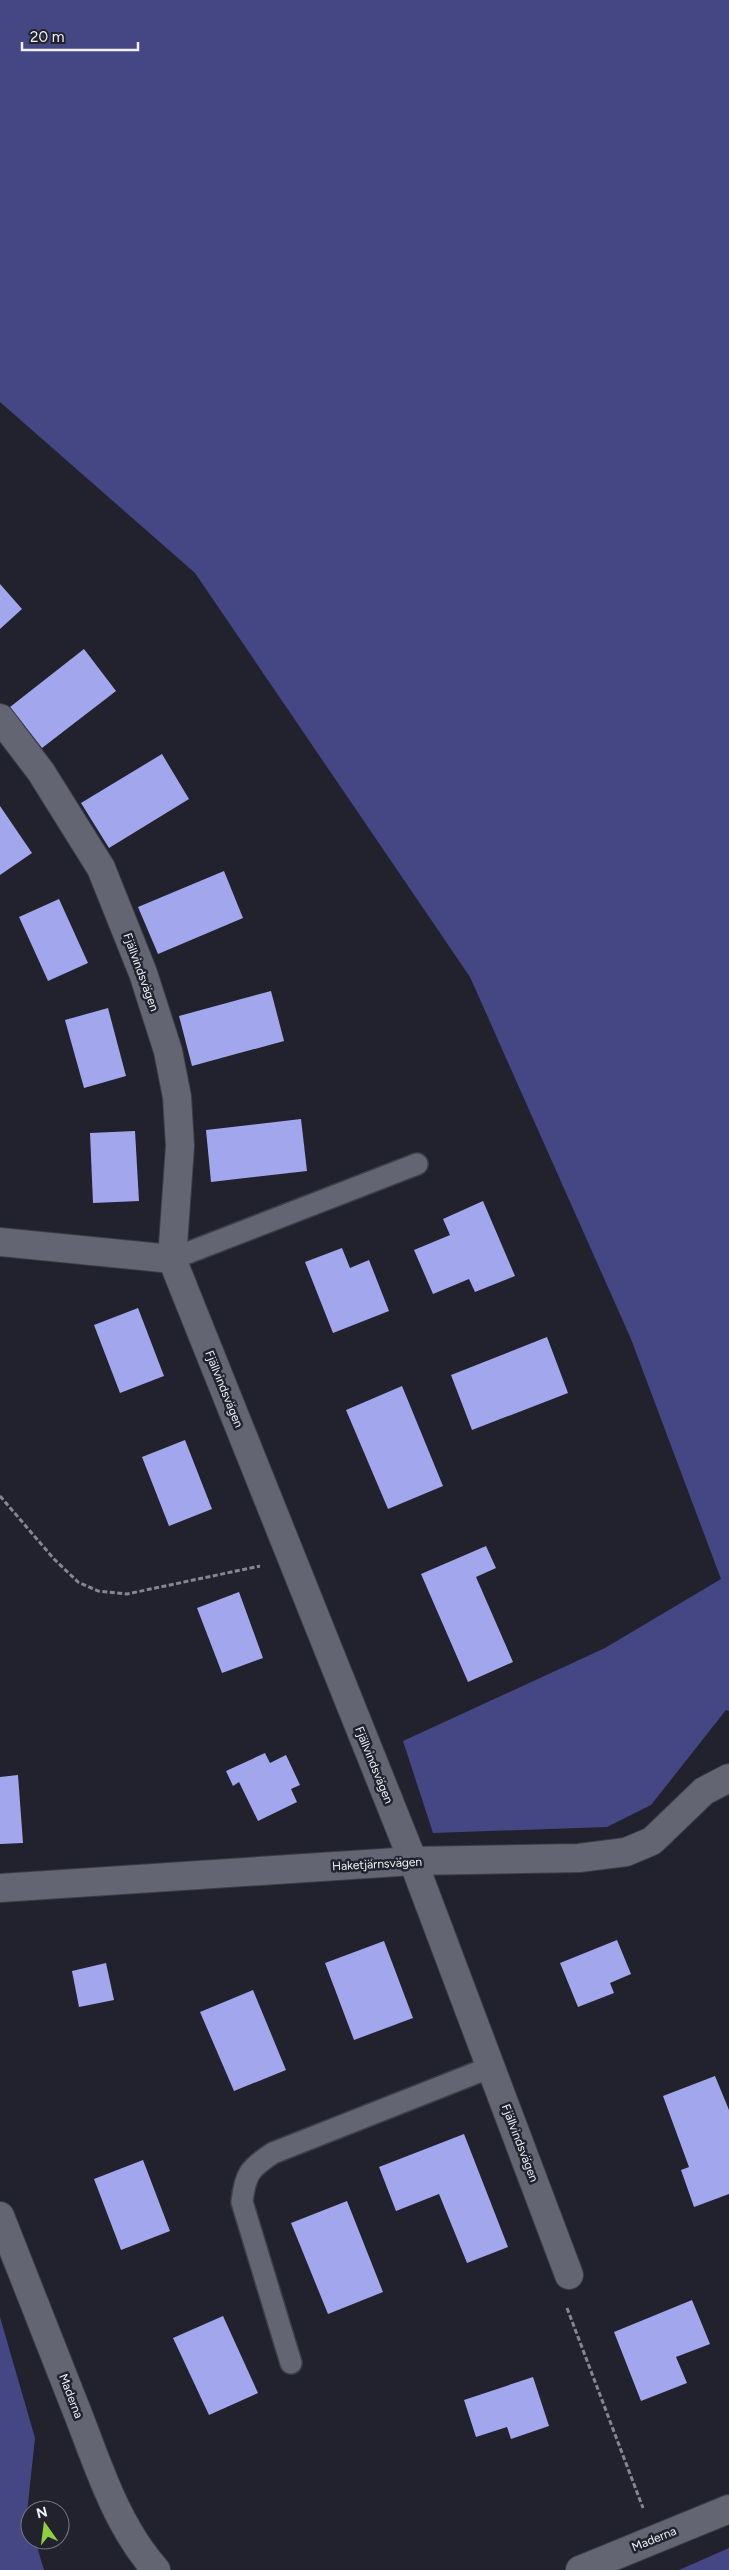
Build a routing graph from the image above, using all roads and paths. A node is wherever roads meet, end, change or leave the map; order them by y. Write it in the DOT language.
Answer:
graph roads {
  1 [pos="0,718"];
  2 [pos="417,1164"];
  3 [pos="0,1242"];
  4 [pos="172,1259"];
  5 [pos="0,1496"];
  6 [pos="292,1559"];
  7 [pos="729,1778"];
  8 [pos="412,1861"];
  9 [pos="0,1888"];
  10 [pos="491,2067"];
  11 [pos="0,2216"];
  12 [pos="570,2275"];
  13 [pos="291,2363"];
  14 [pos="729,2509"];
  15 [pos="655,2539"];
  16 [pos="156,2570"];
  17 [pos="580,2570"];
  1 -- 4 [label="street, Fjällvindsvägen"];
  2 -- 4 [label="lane"];
  3 -- 4 [label="street"];
  4 -- 6 [label="street, Fjällvindsvägen"];
  5 -- 6 [label="path"];
  6 -- 8 [label="street, Fjällvindsvägen"];
  7 -- 8 [label="street, Haketjärnsvägen"];
  8 -- 9 [label="street, Haketjärnsvägen"];
  8 -- 10 [label="street, Fjällvindsvägen"];
  10 -- 12 [label="street, Fjällvindsvägen"];
  10 -- 13 [label="lane"];
  11 -- 16 [label="street, Maderna"];
  12 -- 15 [label="path"];
  14 -- 15 [label="street, Maderna"];
  15 -- 17 [label="street, Maderna"];
}
